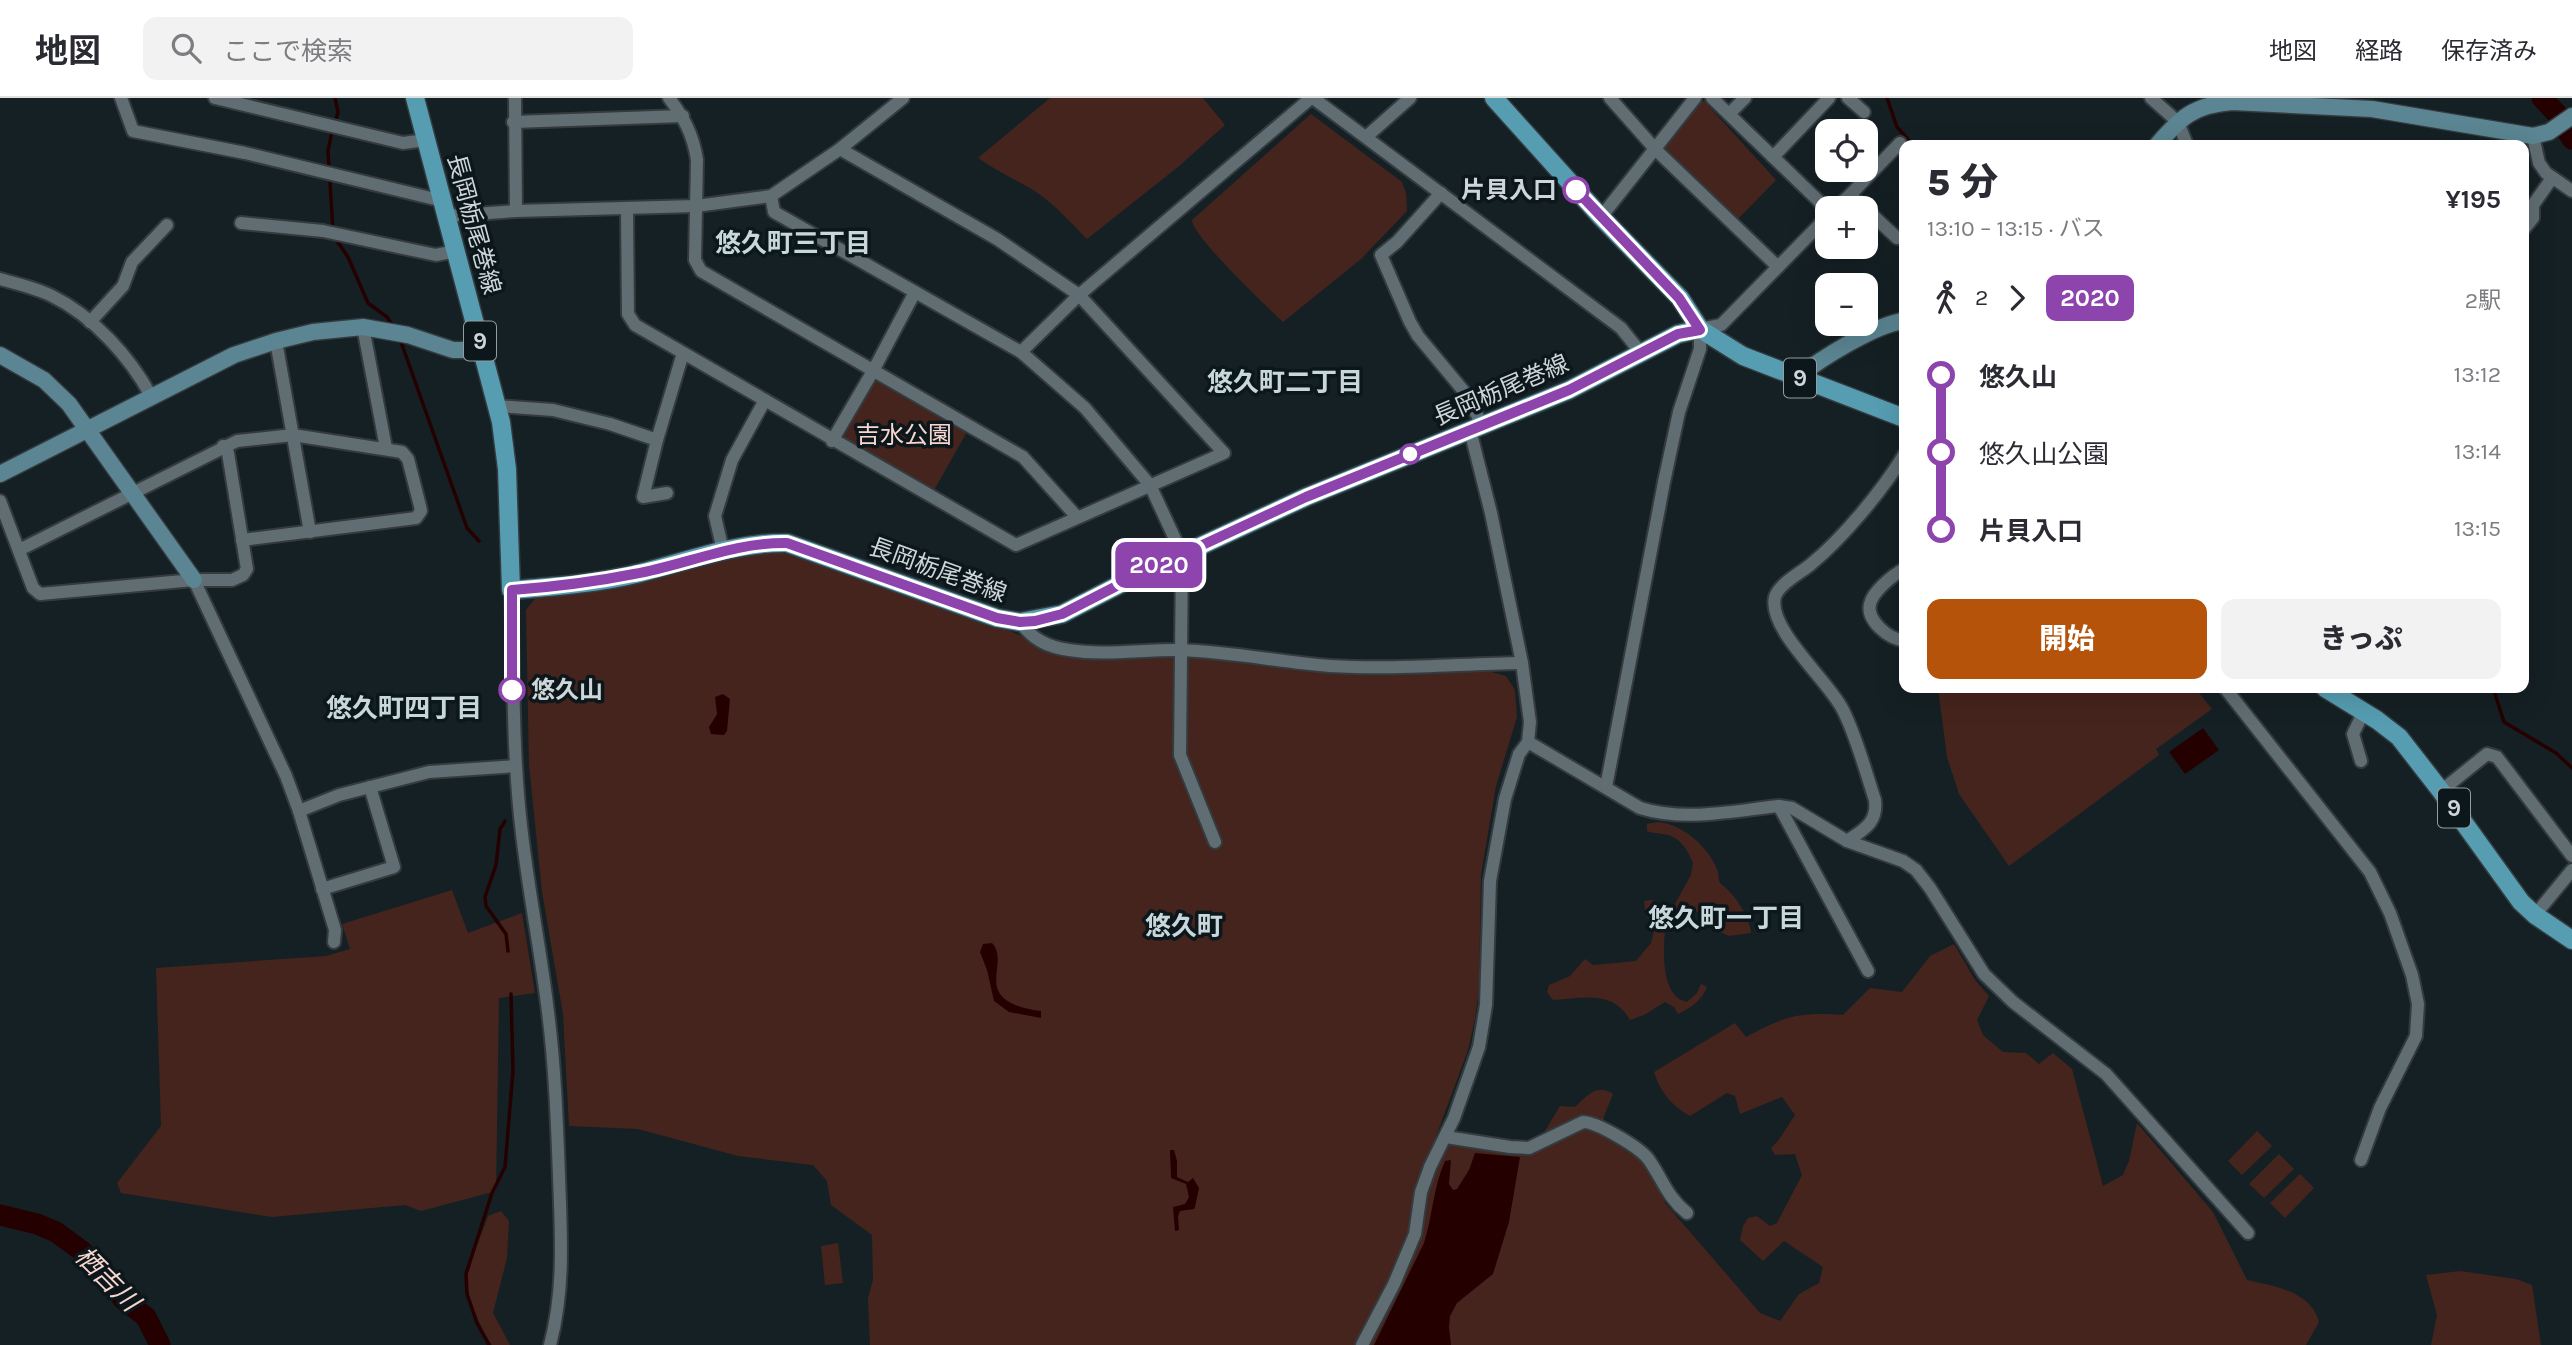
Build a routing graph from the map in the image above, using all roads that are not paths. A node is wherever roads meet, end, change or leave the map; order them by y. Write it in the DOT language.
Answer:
graph roads {
  1 [pos="121,98"];
  2 [pos="415,98"];
  3 [pos="515,98"];
  4 [pos="668,98"];
  5 [pos="903,98"];
  6 [pos="1312,98"];
  7 [pos="1410,98"];
  8 [pos="1494,98"];
  9 [pos="1610,98"];
  10 [pos="1695,98"];
  11 [pos="1712,98"];
  12 [pos="1745,98"];
  13 [pos="1829,98"];
  14 [pos="1849,98"];
  15 [pos="2151,98"];
  16 [pos="224,99"];
  17 [pos="2370,104"];
  18 [pos="1864,112"];
  19 [pos="1729,114"];
  20 [pos="683,116"];
  21 [pos="2572,116"];
  22 [pos="513,122"];
  23 [pos="2178,122"];
  24 [pos="2533,136"];
  25 [pos="1366,137"];
  26 [pos="426,140"];
  27 [pos="2162,140"];
  28 [pos="2185,140"];
  29 [pos="1899,144"];
  30 [pos="840,149"];
  31 [pos="1656,150"];
  32 [pos="1773,157"];
  33 [pos="2552,178"];
  34 [pos="2572,191"];
  35 [pos="1441,193"];
  36 [pos="1850,195"];
  37 [pos="771,197"];
  38 [pos="1815,197"];
  39 [pos="696,206"];
  40 [pos="444,208"];
  41 [pos="627,209"];
  42 [pos="516,211"];
  43 [pos="1601,217"];
  44 [pos="1878,220"];
  45 [pos="242,223"];
  46 [pos="2529,223"];
  47 [pos="167,225"];
  48 [pos="1815,229"];
  49 [pos="1899,238"];
  50 [pos="456,251"];
  51 [pos="1777,267"];
  52 [pos="0,279"];
  53 [pos="915,292"];
  54 [pos="1079,295"];
  55 [pos="90,322"];
  56 [pos="1899,322"];
  57 [pos="363,327"];
  58 [pos="1700,330"];
  59 [pos="276,341"];
  60 [pos="482,350"];
  61 [pos="1021,352"];
  62 [pos="683,353"];
  63 [pos="1641,353"];
  64 [pos="0,355"];
  65 [pos="873,371"];
  66 [pos="1798,377"];
  67 [pos="151,396"];
  68 [pos="765,400"];
  69 [pos="497,406"];
  70 [pos="1899,416"];
  71 [pos="1476,427"];
  72 [pos="86,429"];
  73 [pos="293,435"];
  74 [pos="657,440"];
  75 [pos="832,441"];
  76 [pos="223,446"];
  77 [pos="386,448"];
  78 [pos="1899,462"];
  79 [pos="0,474"];
  80 [pos="1150,485"];
  81 [pos="132,492"];
  82 [pos="667,493"];
  83 [pos="0,501"];
  84 [pos="1077,517"];
  85 [pos="310,532"];
  86 [pos="242,540"];
  87 [pos="19,550"];
  88 [pos="723,551"];
  89 [pos="1182,554"];
  90 [pos="1899,573"];
  91 [pos="194,580"];
  92 [pos="512,590"];
  93 [pos="1020,622"];
  94 [pos="1899,640"];
  95 [pos="1181,650"];
  96 [pos="1522,663"];
  97 [pos="2229,693"];
  98 [pos="2333,693"];
  99 [pos="2364,711"];
  100 [pos="1528,742"];
  101 [pos="2361,761"];
  102 [pos="516,766"];
  103 [pos="370,787"];
  104 [pos="1606,787"];
  105 [pos="2441,790"];
  106 [pos="1779,806"];
  107 [pos="299,811"];
  108 [pos="1847,841"];
  109 [pos="1214,842"];
  110 [pos="2572,856"];
  111 [pos="2572,870"];
  112 [pos="322,889"];
  113 [pos="2535,915"];
  114 [pos="2572,940"];
  115 [pos="334,942"];
  116 [pos="1868,971"];
  117 [pos="1446,1137"];
  118 [pos="2361,1160"];
  119 [pos="1687,1213"];
  120 [pos="2248,1233"];
  121 [pos="550,1345"];
  122 [pos="1362,1345"];
  1 -- 40 [label="street"];
  2 -- 26 [label="main road, 長岡栃尾巻線 / 9"];
  3 -- 22 [label="street"];
  4 -- 20 [label="street"];
  5 -- 30 [label="street"];
  6 -- 25 [label="street"];
  6 -- 54 [label="street"];
  7 -- 25 [label="street"];
  8 -- 43 [label="main road, 9"];
  9 -- 31 [label="street"];
  10 -- 31 [label="street"];
  11 -- 19 [label="street"];
  12 -- 19 [label="street"];
  13 -- 32 [label="street"];
  14 -- 18 [label="street"];
  15 -- 23 [label="street"];
  16 -- 26 [label="street"];
  17 -- 23 [label="street"];
  17 -- 24 [label="street"];
  19 -- 32 [label="street"];
  20 -- 22 [label="street"];
  20 -- 39 [label="street"];
  21 -- 24 [label="street"];
  22 -- 42 [label="street"];
  23 -- 27 [label="street"];
  23 -- 28 [label="street"];
  24 -- 33 [label="street"];
  25 -- 35 [label="street"];
  26 -- 40 [label="main road, 長岡栃尾巻線 / 9"];
  29 -- 36 [label="street"];
  30 -- 37 [label="street"];
  30 -- 54 [label="street"];
  31 -- 43 [label="street"];
  31 -- 51 [label="street"];
  32 -- 38 [label="street"];
  33 -- 34 [label="street"];
  33 -- 46 [label="street"];
  35 -- 63 [label="street"];
  35 -- 71 [label="street"];
  37 -- 39 [label="street"];
  37 -- 53 [label="street"];
  39 -- 41 [label="street"];
  39 -- 65 [label="street"];
  40 -- 42 [label="street"];
  40 -- 50 [label="main road, 長岡栃尾巻線 / 9"];
  41 -- 42 [label="street"];
  41 -- 62 [label="street"];
  43 -- 58 [label="main road, 9"];
  44 -- 49 [label="street"];
  45 -- 50 [label="street"];
  47 -- 55 [label="street"];
  48 -- 51 [label="street"];
  50 -- 60 [label="main road, 長岡栃尾巻線 / 9"];
  51 -- 58 [label="street"];
  52 -- 55 [label="street"];
  53 -- 61 [label="street"];
  53 -- 65 [label="street"];
  54 -- 61 [label="street"];
  54 -- 80 [label="street"];
  55 -- 67 [label="street"];
  56 -- 66 [label="street"];
  57 -- 59 [label="street"];
  57 -- 60 [label="street"];
  57 -- 77 [label="street"];
  58 -- 63 [label="main road, 長岡栃尾巻線"];
  58 -- 66 [label="main road, 9"];
  58 -- 104 [label="street"];
  59 -- 67 [label="street"];
  59 -- 73 [label="street"];
  60 -- 69 [label="main road, 長岡栃尾巻線 / 9"];
  61 -- 80 [label="street"];
  62 -- 68 [label="street"];
  62 -- 74 [label="street"];
  63 -- 71 [label="main road, 長岡栃尾巻線"];
  64 -- 72 [label="street"];
  65 -- 75 [label="street"];
  65 -- 84 [label="street"];
  66 -- 70 [label="main road, 9"];
  67 -- 72 [label="street"];
  68 -- 75 [label="street"];
  68 -- 88 [label="street"];
  69 -- 74 [label="street"];
  69 -- 92 [label="main road, 長岡栃尾巻線 / 9"];
  71 -- 89 [label="main road, 長岡栃尾巻線"];
  71 -- 96 [label="street"];
  72 -- 79 [label="street"];
  72 -- 81 [label="street"];
  73 -- 76 [label="street"];
  73 -- 77 [label="street"];
  73 -- 85 [label="street"];
  74 -- 82 [label="street"];
  75 -- 84 [label="street"];
  76 -- 81 [label="street"];
  76 -- 86 [label="street"];
  77 -- 85 [label="street"];
  78 -- 108 [label="street"];
  80 -- 84 [label="street"];
  80 -- 89 [label="street"];
  81 -- 87 [label="street"];
  81 -- 91 [label="street"];
  83 -- 87 [label="street"];
  85 -- 86 [label="street"];
  86 -- 91 [label="street"];
  87 -- 91 [label="street"];
  88 -- 92 [label="main road, 長岡栃尾巻線"];
  88 -- 93 [label="main road, 長岡栃尾巻線"];
  89 -- 93 [label="main road, 長岡栃尾巻線"];
  89 -- 95 [label="street"];
  90 -- 94 [label="street"];
  91 -- 107 [label="street"];
  92 -- 102 [label="street"];
  93 -- 95 [label="street"];
  95 -- 96 [label="street"];
  95 -- 109 [label="street"];
  96 -- 100 [label="street"];
  97 -- 118 [label="street"];
  98 -- 99 [label="main road, 9"];
  99 -- 101 [label="street"];
  99 -- 105 [label="main road, 9"];
  100 -- 104 [label="street"];
  100 -- 117 [label="street"];
  102 -- 103 [label="street"];
  102 -- 121 [label="street"];
  103 -- 107 [label="street"];
  103 -- 112 [label="street"];
  104 -- 106 [label="street"];
  105 -- 110 [label="street"];
  105 -- 113 [label="main road, 9"];
  106 -- 108 [label="street"];
  106 -- 116 [label="street"];
  107 -- 112 [label="street"];
  108 -- 120 [label="street"];
  111 -- 113 [label="street"];
  112 -- 115 [label="street"];
  113 -- 114 [label="main road, 9"];
  117 -- 119 [label="street"];
  117 -- 122 [label="street"];
}
